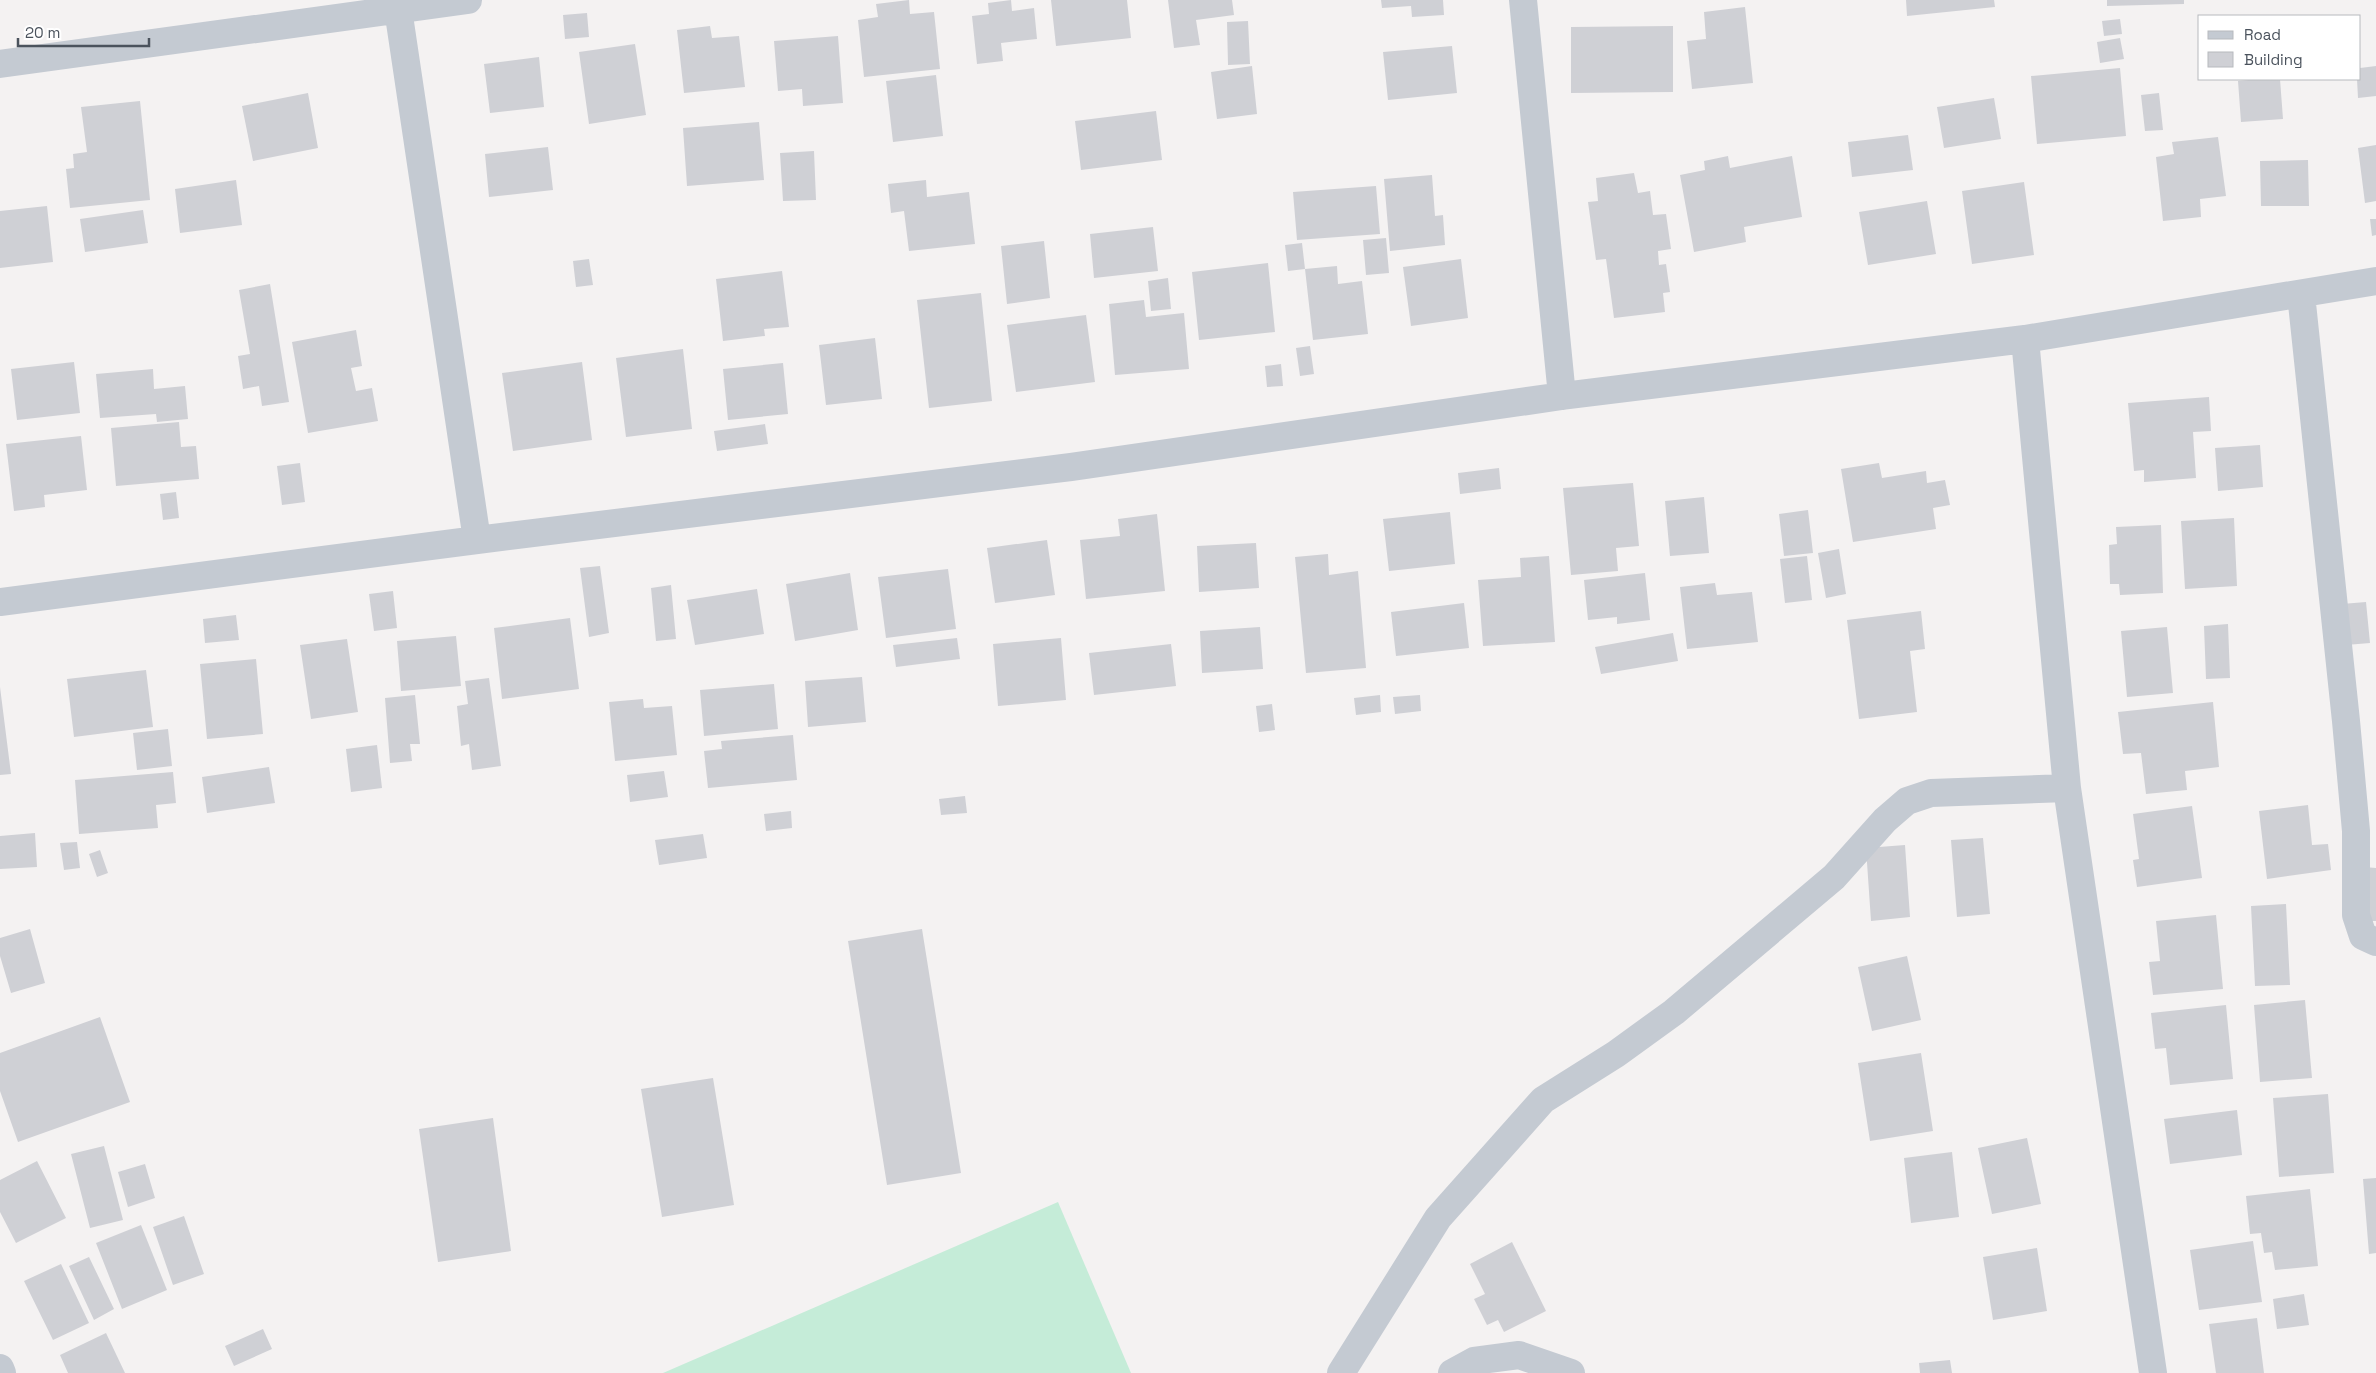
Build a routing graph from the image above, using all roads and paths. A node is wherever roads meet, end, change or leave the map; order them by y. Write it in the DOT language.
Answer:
graph roads {
  1 [pos="468,0"];
  2 [pos="1523,0"];
  3 [pos="398,9"];
  4 [pos="0,64"];
  5 [pos="2376,281"];
  6 [pos="2301,294"];
  7 [pos="2025,339"];
  8 [pos="1562,396"];
  9 [pos="477,540"];
  10 [pos="0,602"];
  11 [pos="2067,788"];
  12 [pos="2376,942"];
  13 [pos="0,1368"];
  14 [pos="2,1373"];
  15 [pos="1341,1373"];
  16 [pos="1452,1373"];
  17 [pos="1571,1373"];
  18 [pos="2153,1373"];
  1 -- 3 [label="street"];
  2 -- 8 [label="street"];
  3 -- 4 [label="street"];
  3 -- 9 [label="street"];
  5 -- 6 [label="street"];
  6 -- 7 [label="street"];
  6 -- 12 [label="street"];
  7 -- 8 [label="street"];
  7 -- 11 [label="street"];
  8 -- 9 [label="street"];
  9 -- 10 [label="street"];
  11 -- 15 [label="street"];
  11 -- 18 [label="street"];
  13 -- 14 [label="street"];
  16 -- 17 [label="street"];
}
